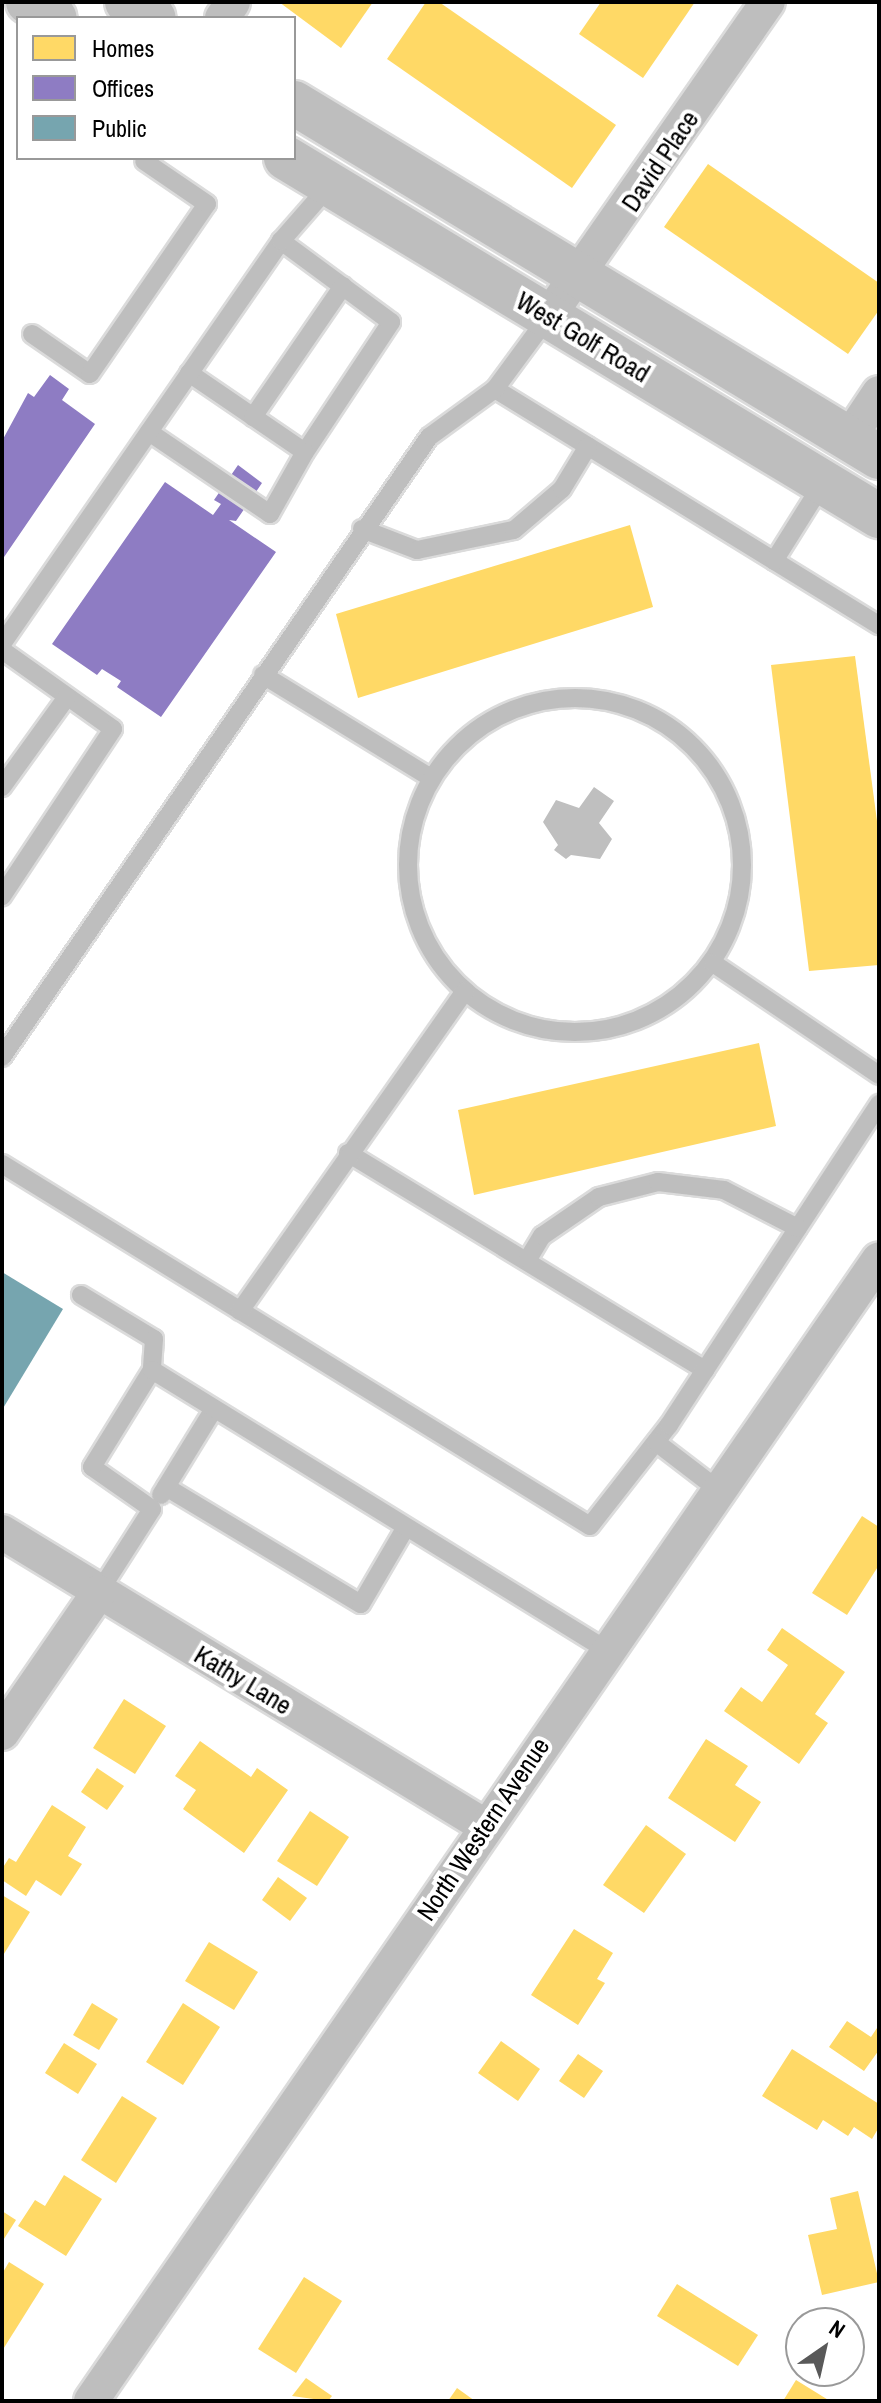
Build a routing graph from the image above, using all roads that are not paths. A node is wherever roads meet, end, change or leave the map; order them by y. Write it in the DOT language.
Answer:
graph roads {
  1 [pos="28,2"];
  2 [pos="127,2"];
  3 [pos="768,2"];
  4 [pos="52,16"];
  5 [pos="151,16"];
  6 [pos="296,104"];
  7 [pos="289,160"];
  8 [pos="144,161"];
  9 [pos="330,184"];
  10 [pos="281,241"];
  11 [pos="581,277"];
  12 [pos="343,286"];
  13 [pos="548,317"];
  14 [pos="32,334"];
  15 [pos="189,373"];
  16 [pos="495,389"];
  17 [pos="879,393"];
  18 [pos="253,417"];
  19 [pos="149,432"];
  20 [pos="588,446"];
  21 [pos="864,448"];
  22 [pos="305,452"];
  23 [pos="823,483"];
  24 [pos="879,516"];
  25 [pos="362,529"];
  26 [pos="774,561"];
  27 [pos="879,625"];
  28 [pos="2,647"];
  29 [pos="263,675"];
  30 [pos="67,697"];
  31 [pos="431,778"];
  32 [pos="2,787"];
  33 [pos="2,896"];
  34 [pos="713,963"];
  35 [pos="465,991"];
  36 [pos="2,1057"];
  37 [pos="879,1075"];
  38 [pos="879,1104"];
  39 [pos="348,1153"];
  40 [pos="2,1164"];
  41 [pos="798,1228"];
  42 [pos="528,1259"];
  43 [pos="879,1259"];
  44 [pos="81,1295"];
  45 [pos="240,1311"];
  46 [pos="152,1370"];
  47 [pos="705,1370"];
  48 [pos="214,1409"];
  49 [pos="656,1442"];
  50 [pos="166,1487"];
  51 [pos="716,1488"];
  52 [pos="152,1509"];
  53 [pos="406,1527"];
  54 [pos="2,1532"];
  55 [pos="99,1592"];
  56 [pos="605,1649"];
  57 [pos="2,1733"];
  58 [pos="485,1826"];
  59 [pos="91,2401"];
  1 -- 4 [label="main road"];
  2 -- 5 [label="main road"];
  3 -- 11 [label="street, David Place"];
  6 -- 11 [label="main road, West Golf Road"];
  7 -- 9 [label="main road, West Golf Road"];
  8 -- 14 [label="lane"];
  9 -- 10 [label="lane"];
  9 -- 13 [label="main road, West Golf Road"];
  10 -- 12 [label="lane"];
  10 -- 15 [label="lane"];
  11 -- 13 [label="street, David Place"];
  11 -- 21 [label="main road, West Golf Road"];
  12 -- 18 [label="lane"];
  12 -- 22 [label="lane"];
  13 -- 16 [label="lane"];
  13 -- 23 [label="main road, West Golf Road"];
  15 -- 18 [label="lane"];
  15 -- 19 [label="lane"];
  16 -- 20 [label="lane"];
  16 -- 25 [label="lane"];
  17 -- 21 [label="street"];
  18 -- 22 [label="lane"];
  19 -- 22 [label="lane"];
  19 -- 28 [label="lane"];
  20 -- 25 [label="lane"];
  20 -- 26 [label="lane"];
  23 -- 24 [label="main road, West Golf Road"];
  23 -- 26 [label="lane"];
  25 -- 29 [label="lane"];
  26 -- 27 [label="lane"];
  28 -- 30 [label="lane"];
  29 -- 31 [label="lane"];
  29 -- 36 [label="lane"];
  30 -- 32 [label="lane"];
  30 -- 33 [label="lane"];
  31 -- 34 [label="lane"];
  31 -- 35 [label="lane"];
  34 -- 35 [label="lane"];
  34 -- 37 [label="lane"];
  35 -- 39 [label="lane"];
  38 -- 41 [label="lane"];
  39 -- 42 [label="lane"];
  39 -- 45 [label="lane"];
  40 -- 45 [label="lane"];
  41 -- 42 [label="lane"];
  41 -- 47 [label="lane"];
  42 -- 47 [label="lane"];
  43 -- 51 [label="street, North Western Avenue"];
  44 -- 46 [label="lane"];
  45 -- 49 [label="lane"];
  46 -- 48 [label="lane"];
  46 -- 52 [label="lane"];
  47 -- 49 [label="lane"];
  48 -- 50 [label="lane"];
  48 -- 53 [label="lane"];
  49 -- 51 [label="lane"];
  50 -- 52 [label="lane"];
  50 -- 53 [label="lane"];
  51 -- 56 [label="street, North Western Avenue"];
  52 -- 55 [label="lane"];
  53 -- 56 [label="lane"];
  54 -- 55 [label="street, Kathy Lane"];
  55 -- 57 [label="street"];
  55 -- 58 [label="street, Kathy Lane"];
  56 -- 58 [label="street, North Western Avenue"];
  58 -- 59 [label="street, North Western Avenue"];
}
